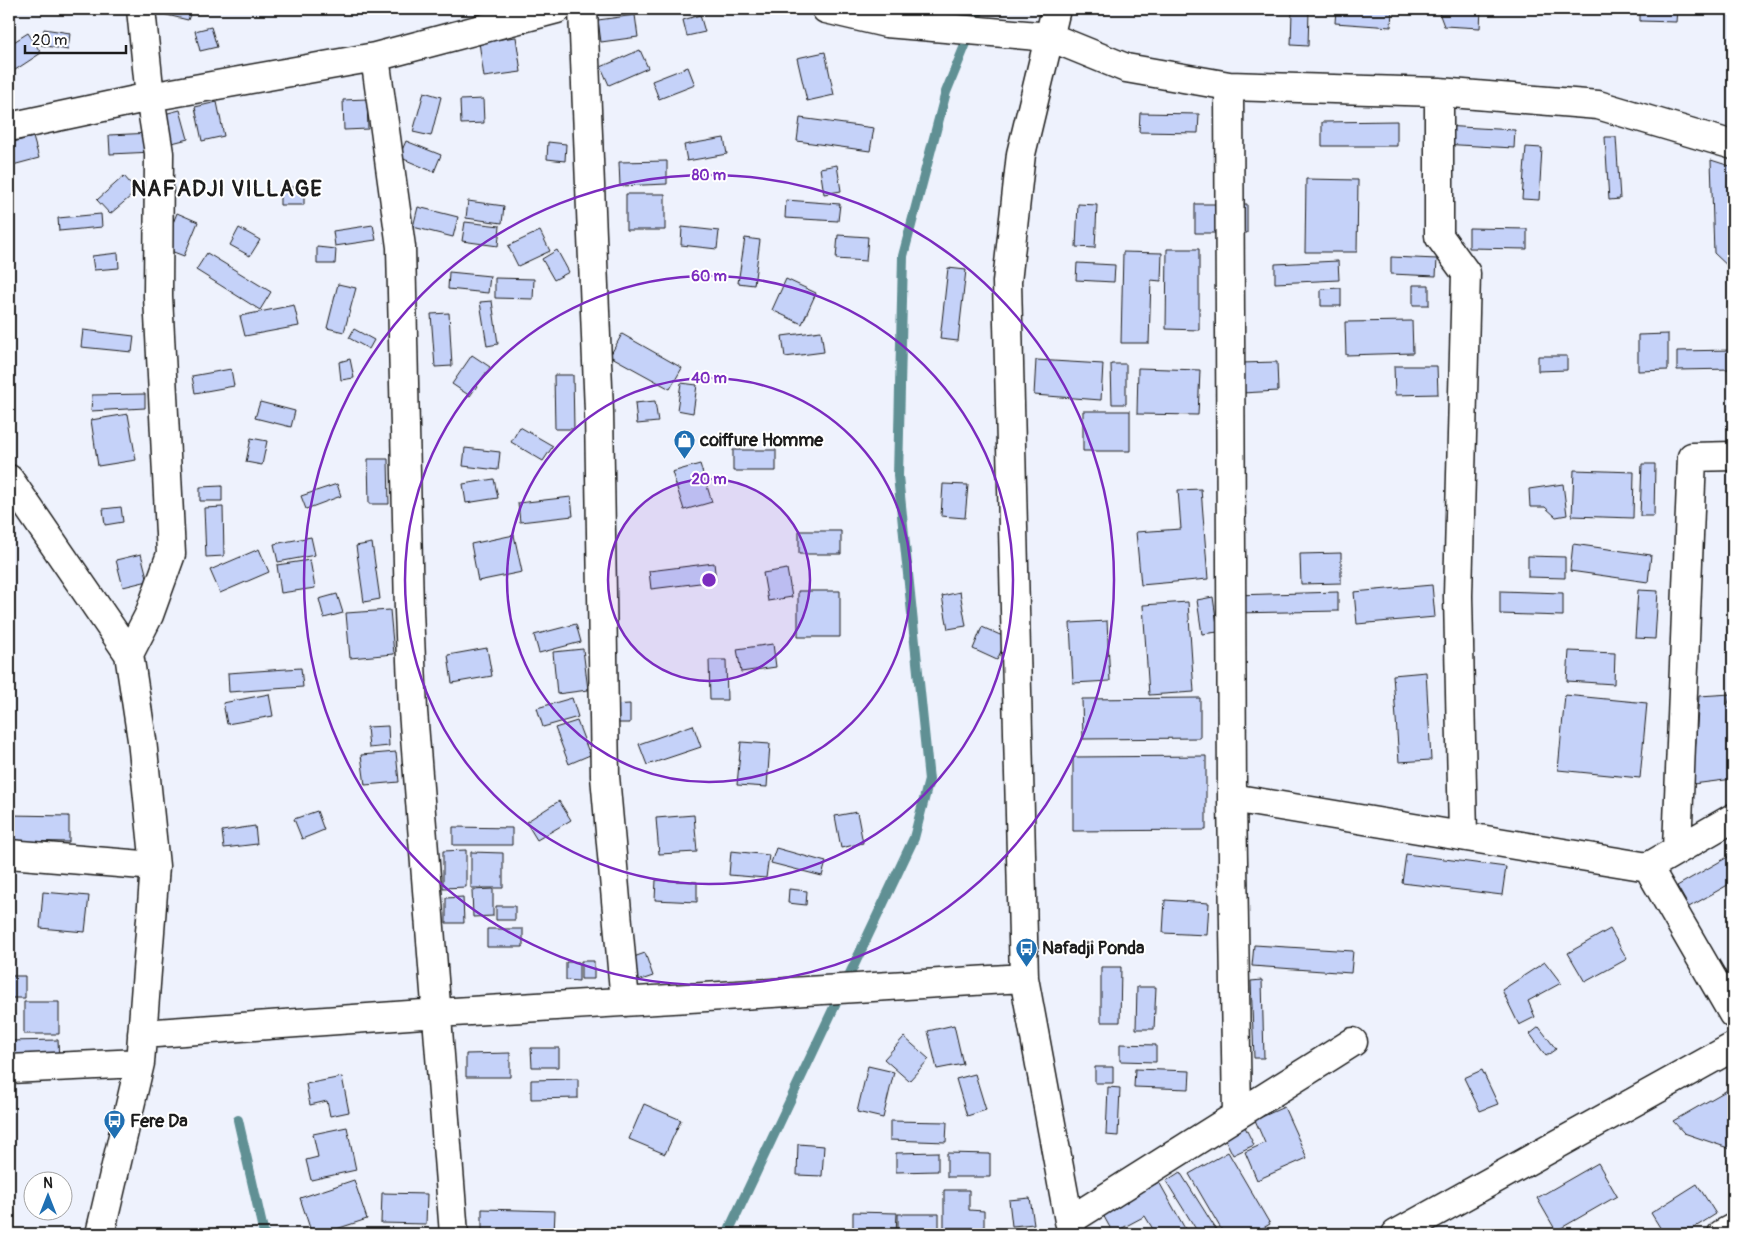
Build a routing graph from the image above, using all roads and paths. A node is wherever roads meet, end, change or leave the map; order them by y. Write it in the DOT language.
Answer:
graph roads {
  1 [pos="141,9"];
  2 [pos="557,9"];
  3 [pos="583,9"];
  4 [pos="826,9"];
  5 [pos="1056,9"];
  6 [pos="1050,37"];
  7 [pos="375,56"];
  8 [pos="1229,86"];
  9 [pos="1439,92"];
  10 [pos="150,97"];
  11 [pos="9,127"];
  12 [pos="1733,146"];
  13 [pos="1733,456"];
  14 [pos="9,479"];
  15 [pos="129,654"];
  16 [pos="1232,798"];
  17 [pos="1733,818"];
  18 [pos="1463,836"];
  19 [pos="1677,849"];
  20 [pos="9,854"];
  21 [pos="155,866"];
  22 [pos="1648,867"];
  23 [pos="1024,978"];
  24 [pos="625,1002"];
  25 [pos="436,1013"];
  26 [pos="1733,1014"];
  27 [pos="142,1034"];
  28 [pos="1354,1042"];
  29 [pos="1733,1047"];
  30 [pos="140,1063"];
  31 [pos="9,1069"];
  32 [pos="1238,1115"];
  33 [pos="1071,1227"];
  34 [pos="1733,1228"];
  35 [pos="100,1234"];
  36 [pos="454,1234"];
  37 [pos="1396,1234"];
  38 [pos="1722,1234"];
  1 -- 10 [label="street"];
  2 -- 7 [label="street"];
  3 -- 24 [label="street"];
  4 -- 6 [label="street"];
  5 -- 6 [label="street"];
  6 -- 8 [label="street"];
  6 -- 23 [label="street"];
  7 -- 10 [label="street"];
  7 -- 25 [label="street"];
  8 -- 9 [label="street"];
  8 -- 16 [label="street"];
  9 -- 12 [label="street"];
  9 -- 18 [label="street"];
  10 -- 11 [label="street"];
  10 -- 15 [label="street"];
  13 -- 19 [label="street"];
  14 -- 15 [label="street"];
  15 -- 21 [label="street"];
  16 -- 18 [label="street"];
  16 -- 32 [label="street"];
  17 -- 19 [label="street"];
  18 -- 22 [label="street"];
  19 -- 22 [label="street"];
  20 -- 21 [label="street"];
  21 -- 27 [label="street"];
  22 -- 26 [label="street"];
  23 -- 24 [label="street"];
  23 -- 33 [label="street"];
  24 -- 25 [label="street"];
  25 -- 27 [label="street"];
  25 -- 36 [label="street"];
  27 -- 30 [label="street"];
  28 -- 32 [label="street"];
  29 -- 37 [label="street"];
  30 -- 31 [label="street"];
  30 -- 35 [label="street"];
  32 -- 33 [label="street"];
  34 -- 38 [label="street"];
}
